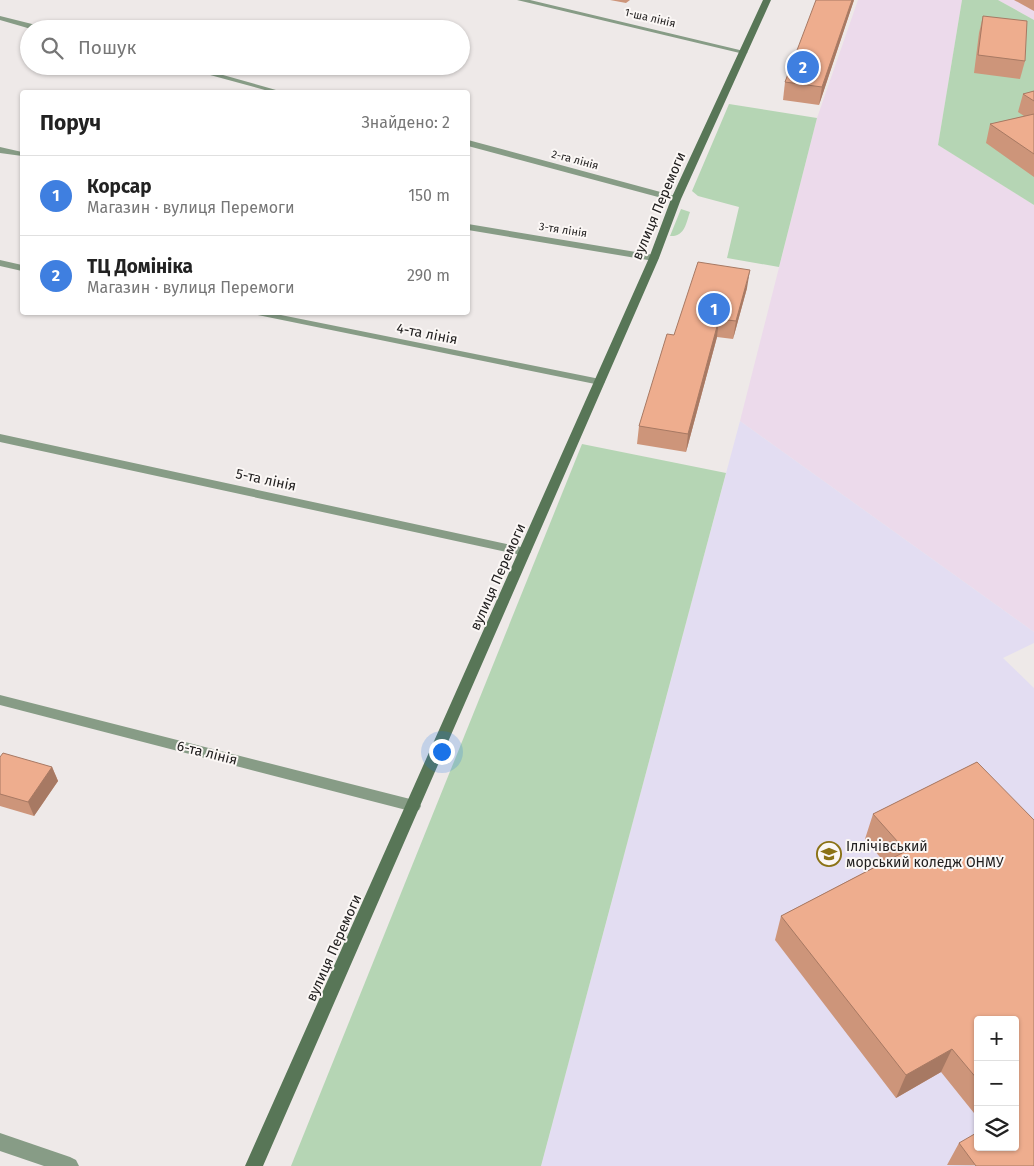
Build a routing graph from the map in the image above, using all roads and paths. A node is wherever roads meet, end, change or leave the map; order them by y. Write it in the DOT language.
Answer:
graph roads {
  1 [pos="521,0"];
  2 [pos="767,0"];
  3 [pos="0,18"];
  4 [pos="20,23"];
  5 [pos="744,52"];
  6 [pos="215,75"];
  7 [pos="271,90"];
  8 [pos="470,144"];
  9 [pos="0,150"];
  10 [pos="20,154"];
  11 [pos="676,199"];
  12 [pos="470,227"];
  13 [pos="654,258"];
  14 [pos="0,263"];
  15 [pos="20,268"];
  16 [pos="263,315"];
  17 [pos="600,382"];
  18 [pos="0,438"];
  19 [pos="525,552"];
  20 [pos="0,700"];
  21 [pos="414,806"];
  22 [pos="0,1142"];
  23 [pos="70,1166"];
  24 [pos="254,1166"];
  1 -- 5 [label="street, 1-ша лінія"];
  2 -- 5 [label="main road, вулиця Перемоги"];
  3 -- 4 [label="street"];
  5 -- 11 [label="main road, вулиця Перемоги"];
  6 -- 7 [label="street"];
  8 -- 11 [label="street, 2-га лінія"];
  9 -- 10 [label="street"];
  11 -- 13 [label="main road, вулиця Перемоги"];
  12 -- 13 [label="street, 3-тя лінія"];
  13 -- 17 [label="main road, вулиця Перемоги"];
  14 -- 15 [label="street"];
  16 -- 17 [label="street, 4-та лінія"];
  17 -- 19 [label="main road, вулиця Перемоги"];
  18 -- 19 [label="street, 5-та лінія"];
  19 -- 21 [label="main road, вулиця Перемоги"];
  20 -- 21 [label="street, 6-та лінія"];
  21 -- 24 [label="main road, вулиця Перемоги"];
  22 -- 23 [label="street"];
}
